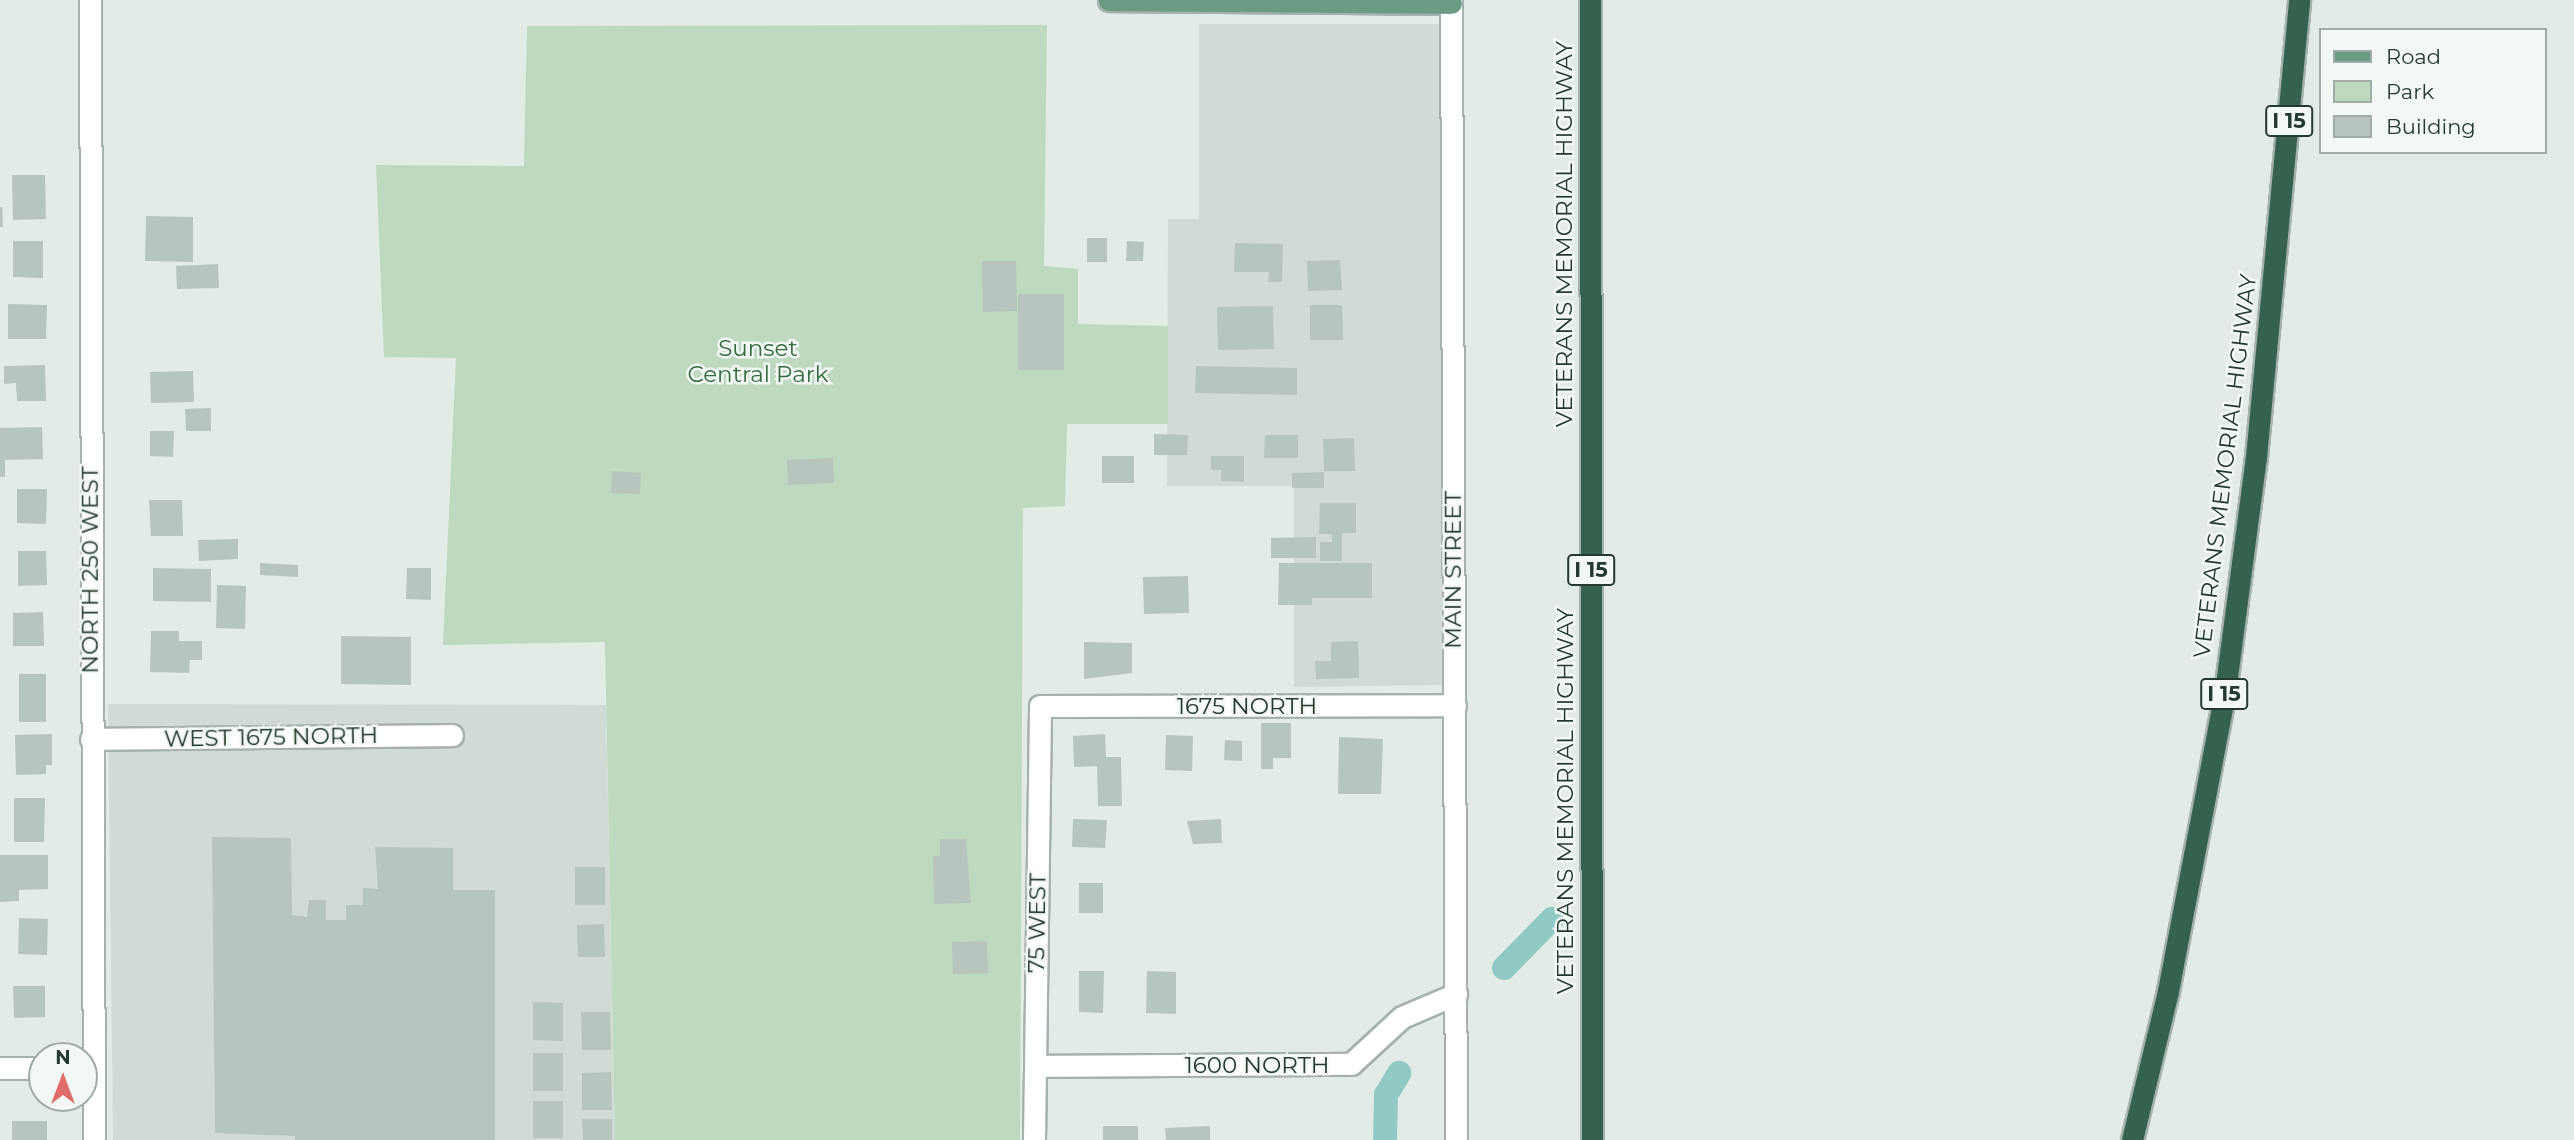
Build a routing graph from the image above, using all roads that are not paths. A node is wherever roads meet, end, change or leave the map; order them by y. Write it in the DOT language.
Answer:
graph roads {
  1 [pos="90,0"];
  2 [pos="1109,0"];
  3 [pos="1590,0"];
  4 [pos="2299,0"];
  5 [pos="1451,1"];
  6 [pos="1455,705"];
  7 [pos="1040,706"];
  8 [pos="452,735"];
  9 [pos="91,738"];
  10 [pos="1456,994"];
  11 [pos="89,1042"];
  12 [pos="1035,1066"];
  13 [pos="0,1068"];
  14 [pos="28,1068"];
  15 [pos="92,1112"];
  16 [pos="94,1140"];
  17 [pos="1034,1140"];
  18 [pos="1456,1140"];
  19 [pos="1591,1140"];
  20 [pos="2132,1140"];
  1 -- 9 [label="street, NORTH 250 WEST"];
  2 -- 5 [label="main road"];
  3 -- 19 [label="highway, VETERANS MEMORIAL HIGHWAY / I 15"];
  4 -- 20 [label="highway, VETERANS MEMORIAL HIGHWAY / I 15"];
  5 -- 6 [label="street, MAIN STREET"];
  6 -- 7 [label="street, 1675 NORTH"];
  6 -- 10 [label="street, MAIN STREET"];
  7 -- 12 [label="street, 75 WEST"];
  8 -- 9 [label="street, WEST 1675 NORTH"];
  9 -- 11 [label="street, NORTH 250 WEST"];
  10 -- 12 [label="street, 1600 NORTH"];
  10 -- 18 [label="street, MAIN STREET"];
  12 -- 17 [label="street, 75 WEST"];
  13 -- 14 [label="street"];
  15 -- 16 [label="street, NORTH 250 WEST"];
}
